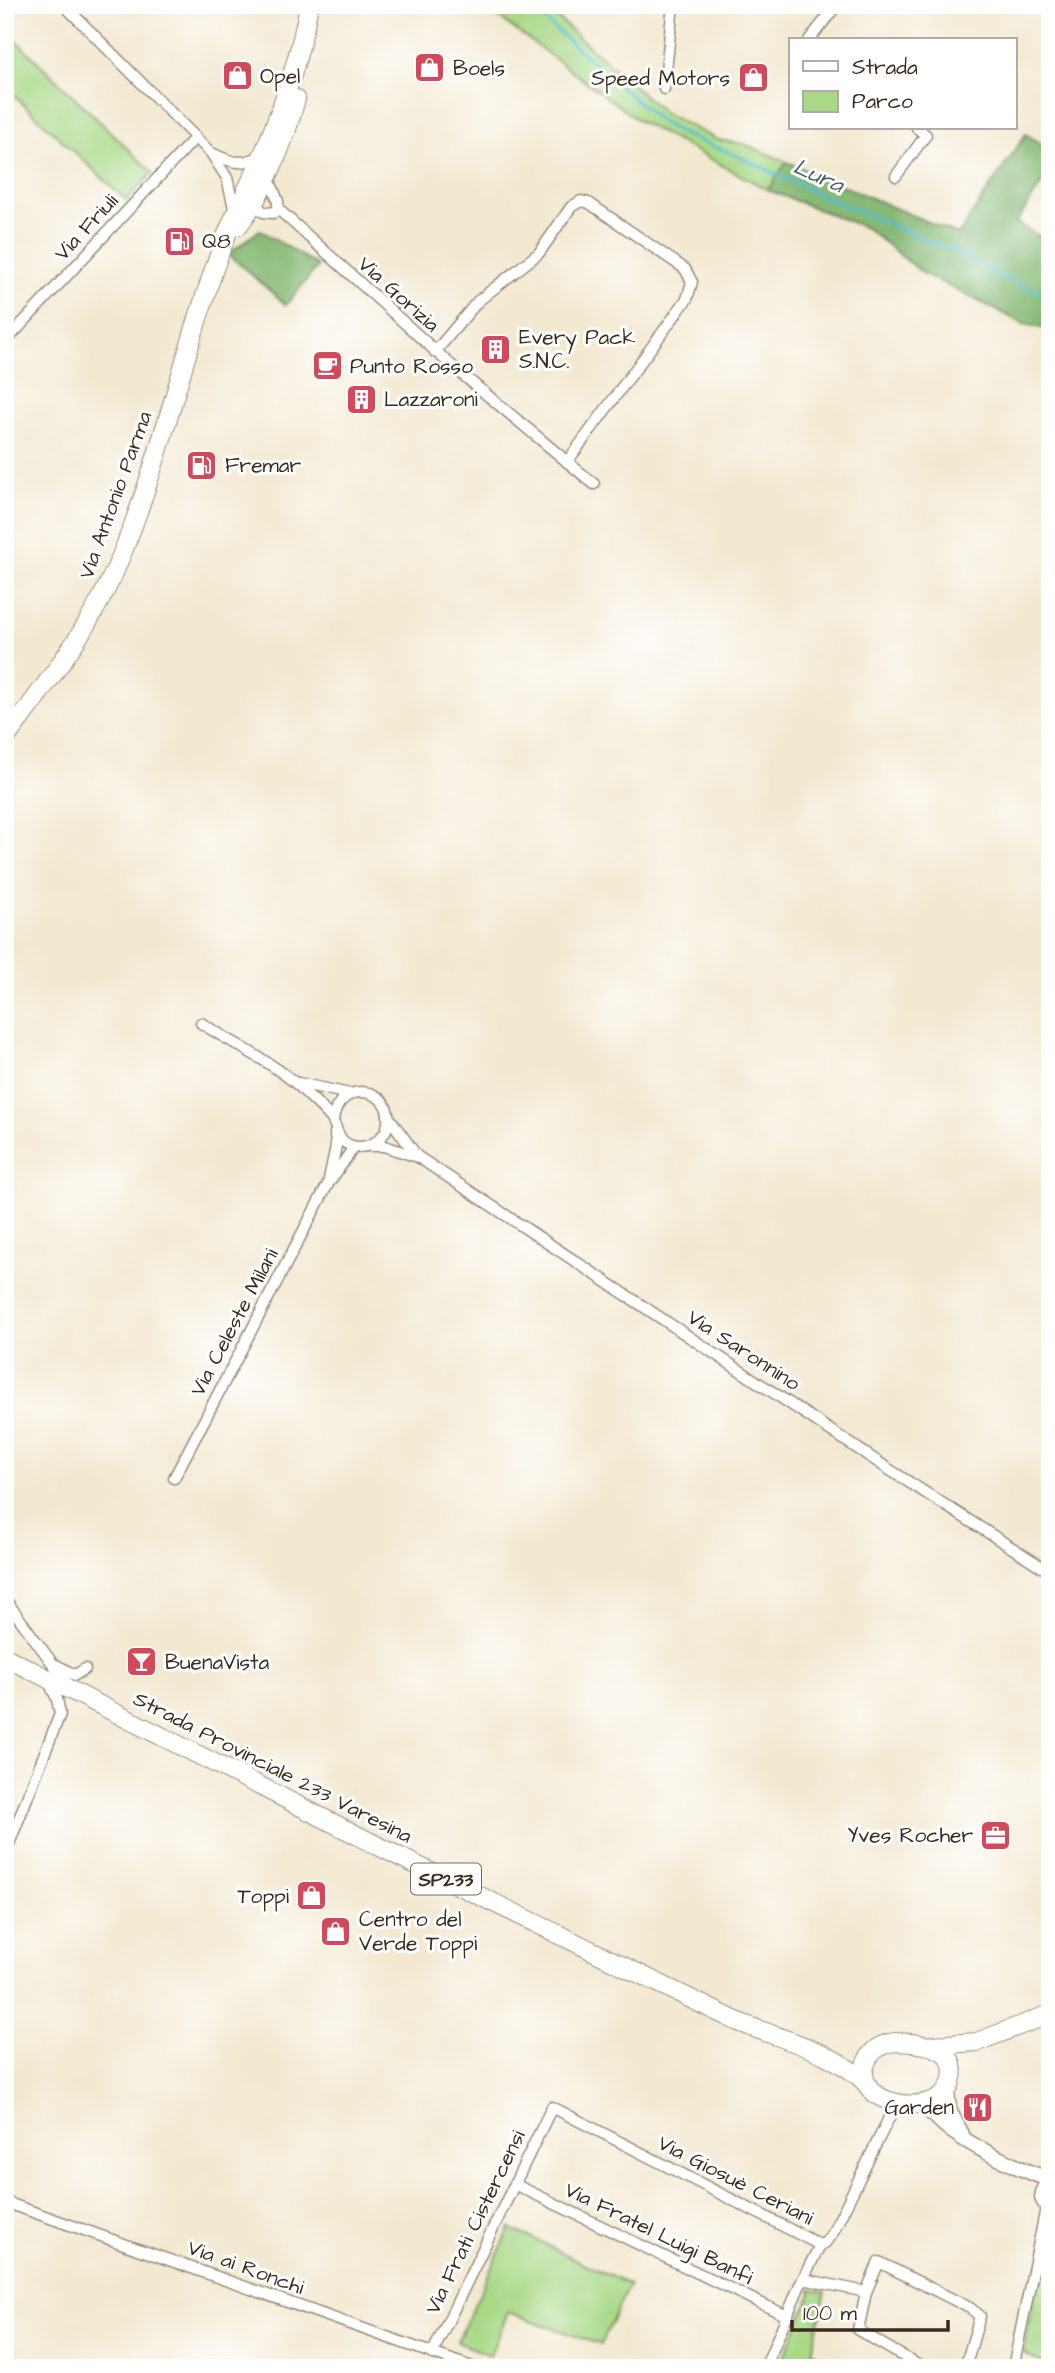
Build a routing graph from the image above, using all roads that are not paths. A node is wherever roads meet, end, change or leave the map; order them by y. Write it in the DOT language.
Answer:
graph roads {
  1 [pos="64,5"];
  2 [pos="309,5"];
  3 [pos="673,5"];
  4 [pos="837,5"];
  5 [pos="303,38"];
  6 [pos="811,38"];
  7 [pos="664,89"];
  8 [pos="920,130"];
  9 [pos="195,138"];
  10 [pos="211,153"];
  11 [pos="263,155"];
  12 [pos="268,174"];
  13 [pos="896,176"];
  14 [pos="254,203"];
  15 [pos="278,209"];
  16 [pos="235,212"];
  17 [pos="222,245"];
  18 [pos="5,342"];
  19 [pos="435,352"];
  20 [pos="567,462"];
  21 [pos="594,484"];
  22 [pos="5,739"];
  23 [pos="201,1023"];
  24 [pos="297,1083"];
  25 [pos="350,1094"];
  26 [pos="388,1115"];
  27 [pos="334,1125"];
  28 [pos="368,1146"];
  29 [pos="354,1147"];
  30 [pos="418,1157"];
  31 [pos="328,1184"];
  32 [pos="174,1478"];
  33 [pos="1050,1572"];
  34 [pos="5,1599"];
  35 [pos="5,1657"];
  36 [pos="49,1669"];
  37 [pos="85,1669"];
  38 [pos="5,1854"];
  39 [pos="1050,2014"];
  40 [pos="977,2042"];
  41 [pos="932,2045"];
  42 [pos="877,2048"];
  43 [pos="826,2053"];
  44 [pos="949,2081"];
  45 [pos="867,2084"];
  46 [pos="910,2103"];
  47 [pos="552,2107"];
  48 [pos="965,2138"];
  49 [pos="514,2184"];
  50 [pos="1047,2185"];
  51 [pos="5,2202"];
  52 [pos="1048,2210"];
  53 [pos="1050,2238"];
  54 [pos="820,2245"];
  55 [pos="1035,2260"];
  56 [pos="803,2279"];
  57 [pos="866,2292"];
  58 [pos="787,2316"];
  59 [pos="432,2354"];
  60 [pos="474,2368"];
  61 [pos="765,2368"];
  62 [pos="923,2368"];
  63 [pos="965,2368"];
  64 [pos="1013,2368"];
  1 -- 9 [label="street"];
  2 -- 5 [label="main road, Via Antonio Parma"];
  3 -- 7 [label="street"];
  4 -- 6 [label="street"];
  5 -- 11 [label="main road, Via Antonio Parma"];
  5 -- 12 [label="main road, Via Antonio Parma"];
  8 -- 13 [label="street"];
  9 -- 10 [label="street"];
  9 -- 18 [label="street, Via Friuli"];
  10 -- 11 [label="street"];
  10 -- 16 [label="street"];
  11 -- 14 [label="street"];
  11 -- 16 [label="main road, Via Antonio Parma"];
  12 -- 14 [label="main road, Via Antonio Parma"];
  12 -- 15 [label="street"];
  14 -- 15 [label="street, Via Gorizia"];
  14 -- 17 [label="main road, Via Antonio Parma"];
  15 -- 19 [label="street, Via Gorizia"];
  16 -- 17 [label="main road, Via Antonio Parma"];
  17 -- 22 [label="main road, Via Antonio Parma"];
  19 -- 20 [label="street, Via Gorizia"];
  19 -- 20 [label="street"];
  20 -- 21 [label="street, Via Gorizia"];
  23 -- 24 [label="street, Via Saronnino"];
  24 -- 25 [label="street, Via Saronnino"];
  24 -- 27 [label="street, Via Saronnino"];
  25 -- 26 [label="street, Via Saronnino"];
  25 -- 27 [label="street"];
  26 -- 28 [label="street"];
  26 -- 30 [label="street, Via Saronnino"];
  27 -- 29 [label="street, Via Saronnino"];
  27 -- 31 [label="street"];
  28 -- 29 [label="street, Via Saronnino"];
  28 -- 30 [label="street, Via Saronnino"];
  29 -- 31 [label="street"];
  30 -- 33 [label="street, Via Saronnino"];
  31 -- 32 [label="street, Via Celeste Milani"];
  34 -- 36 [label="street"];
  35 -- 36 [label="main road, Strada Provinciale 233 Varesina / SP233"];
  36 -- 37 [label="street"];
  36 -- 38 [label="street"];
  36 -- 43 [label="main road, Strada Provinciale 233 Varesina / SP233"];
  39 -- 40 [label="main road, SP233"];
  40 -- 41 [label="main road, SP233"];
  40 -- 44 [label="main road, SP233"];
  41 -- 42 [label="main road, SP233"];
  41 -- 44 [label="main road"];
  42 -- 43 [label="main road, SP233"];
  42 -- 45 [label="main road"];
  43 -- 45 [label="main road, SP233"];
  44 -- 46 [label="main road, SP233"];
  44 -- 48 [label="street"];
  45 -- 46 [label="main road, SP233"];
  46 -- 48 [label="street"];
  46 -- 54 [label="street"];
  47 -- 49 [label="street, Via Frati Cistercensi"];
  47 -- 54 [label="street, Via Giosuè Ceriani"];
  48 -- 50 [label="street"];
  49 -- 58 [label="street, Via Fratel Luigi Banfi"];
  49 -- 59 [label="street, Via Frati Cistercensi"];
  50 -- 52 [label="street"];
  51 -- 59 [label="street, Via ai Ronchi"];
  52 -- 55 [label="street"];
  53 -- 55 [label="street"];
  54 -- 56 [label="street, Via Giosuè Ceriani"];
  55 -- 64 [label="street"];
  56 -- 57 [label="street"];
  56 -- 58 [label="street, Via Giosuè Ceriani"];
  57 -- 62 [label="street"];
  57 -- 63 [label="street"];
  58 -- 61 [label="street, Via Giosuè Ceriani"];
  59 -- 60 [label="street, Via ai Ronchi"];
}
